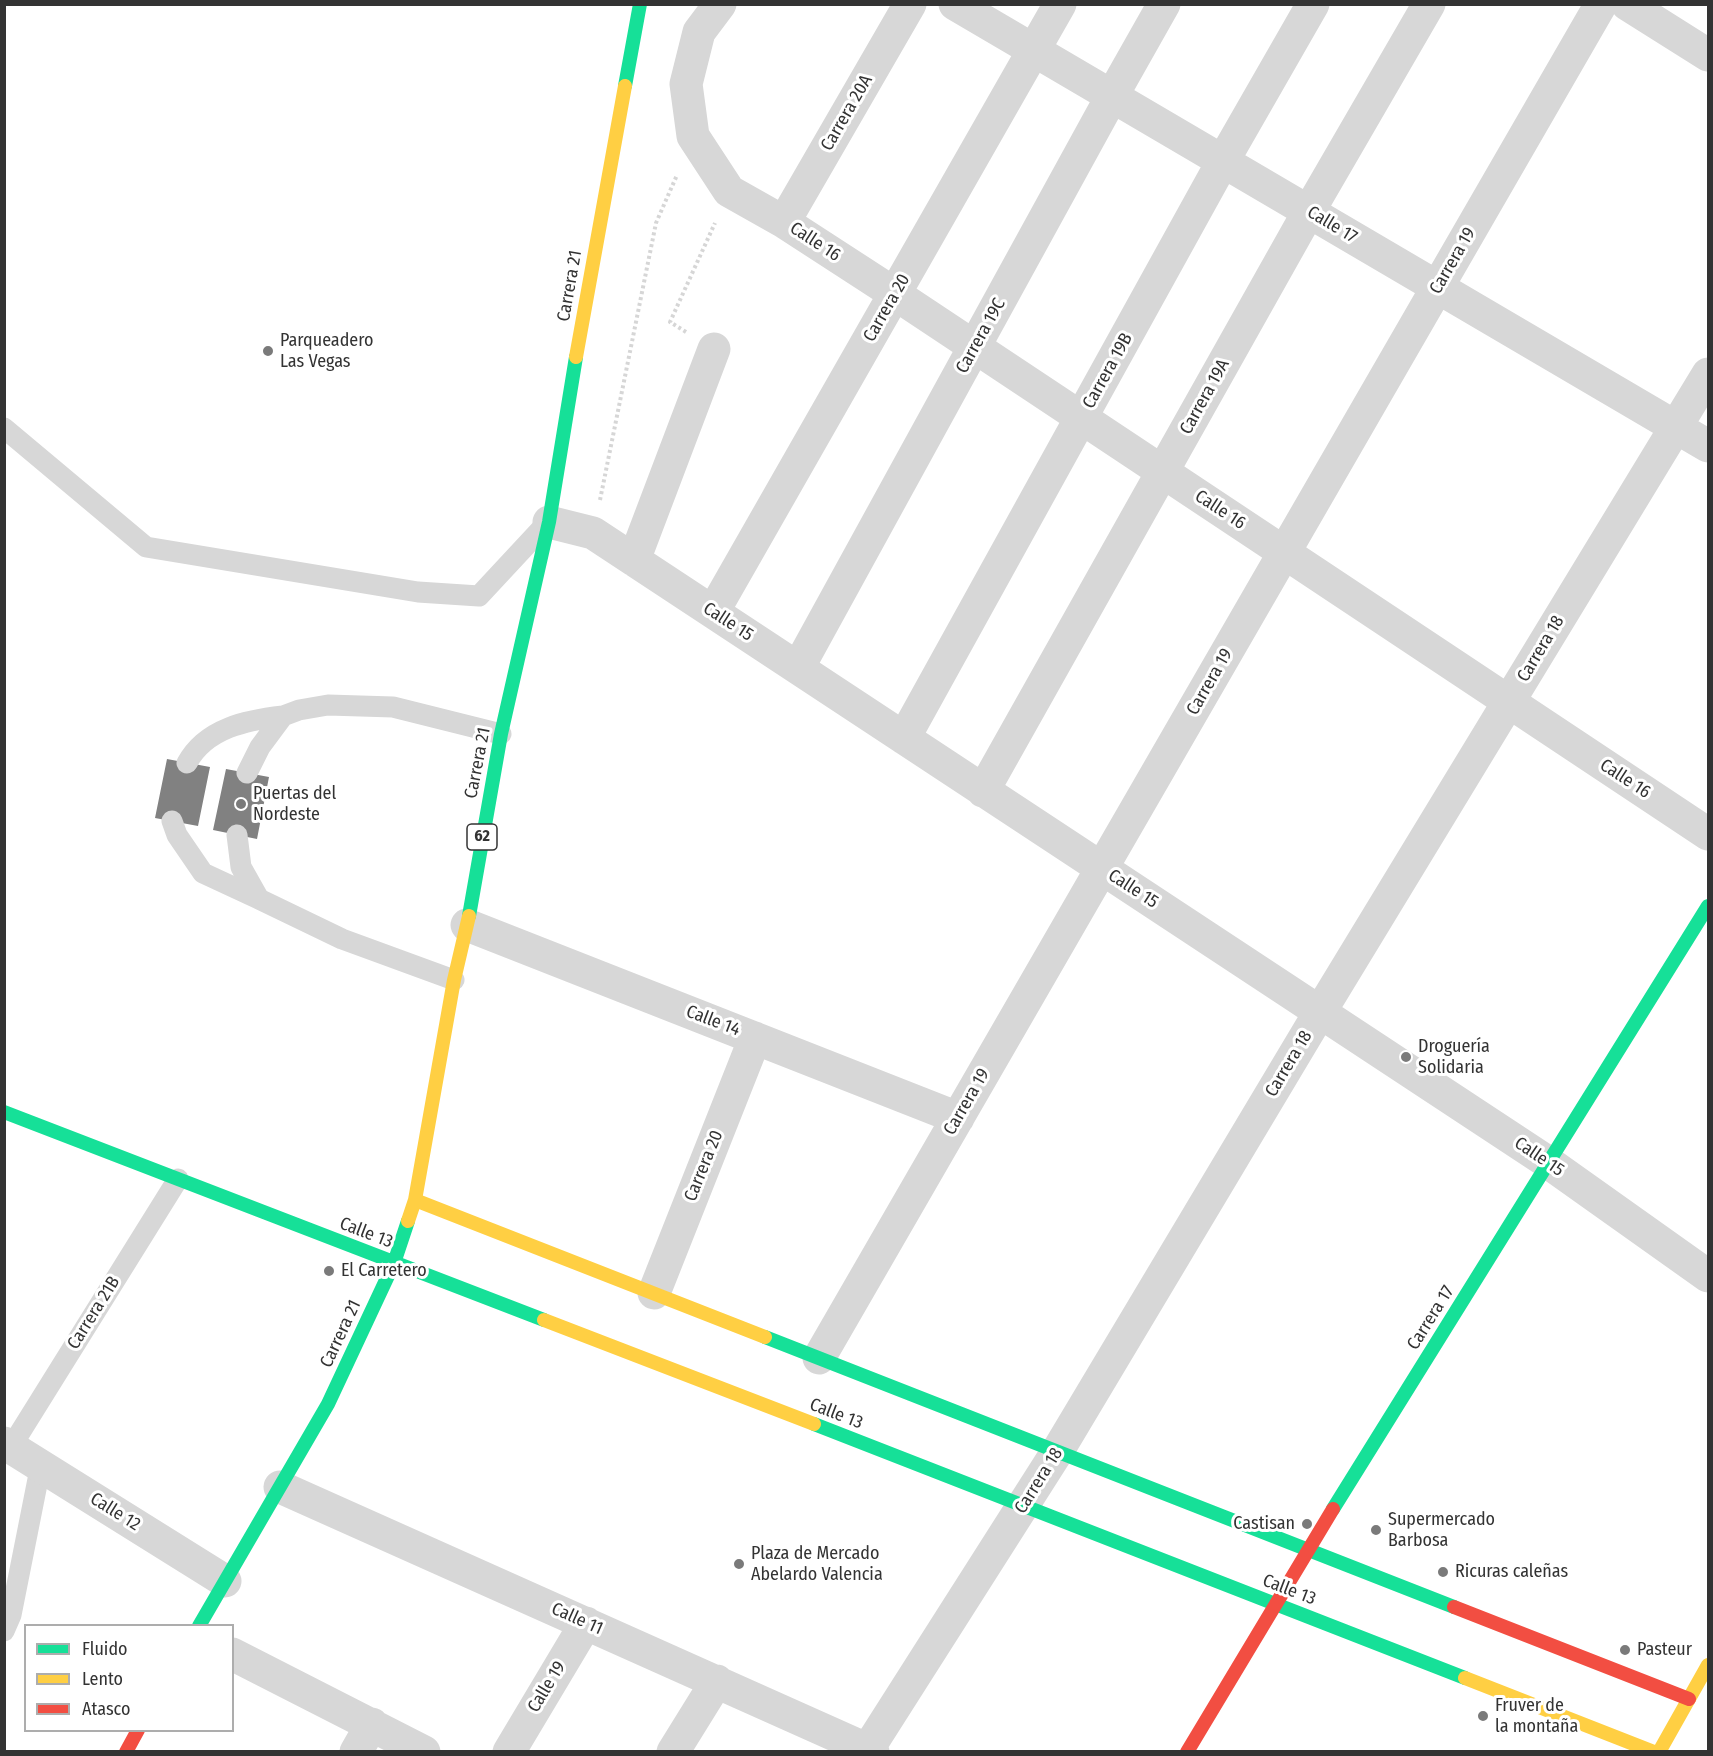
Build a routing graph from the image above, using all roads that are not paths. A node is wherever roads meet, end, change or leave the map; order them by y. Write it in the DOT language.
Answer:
graph roads {
  1 [pos="640,4"];
  2 [pos="720,4"];
  3 [pos="910,4"];
  4 [pos="955,4"];
  5 [pos="1060,4"];
  6 [pos="1164,4"];
  7 [pos="1313,4"];
  8 [pos="1429,4"];
  9 [pos="1601,4"];
  10 [pos="1627,4"];
  11 [pos="1033,49"];
  12 [pos="1708,55"];
  13 [pos="1112,96"];
  14 [pos="1223,161"];
  15 [pos="1309,211"];
  16 [pos="784,222"];
  17 [pos="1438,288"];
  18 [pos="895,294"];
  19 [pos="975,348"];
  20 [pos="714,349"];
  21 [pos="1708,374"];
  22 [pos="1082,418"];
  23 [pos="1676,427"];
  24 [pos="4,428"];
  25 [pos="1708,447"];
  26 [pos="1163,472"];
  27 [pos="549,522"];
  28 [pos="1285,553"];
  29 [pos="634,560"];
  30 [pos="713,612"];
  31 [pos="798,668"];
  32 [pos="1509,702"];
  33 [pos="283,716"];
  34 [pos="501,734"];
  35 [pos="904,738"];
  36 [pos="187,763"];
  37 [pos="247,773"];
  38 [pos="983,791"];
  39 [pos="172,821"];
  40 [pos="1708,834"];
  41 [pos="237,835"];
  42 [pos="1102,869"];
  43 [pos="260,900"];
  44 [pos="1708,906"];
  45 [pos="467,925"];
  46 [pos="454,980"];
  47 [pos="1320,1012"];
  48 [pos="755,1038"];
  49 [pos="4,1112"];
  50 [pos="958,1118"];
  51 [pos="1549,1163"];
  52 [pos="178,1179"];
  53 [pos="416,1200"];
  54 [pos="394,1263"];
  55 [pos="1708,1276"];
  56 [pos="654,1293"];
  57 [pos="819,1358"];
  58 [pos="8,1445"];
  59 [pos="1057,1452"];
  60 [pos="40,1464"];
  61 [pos="280,1487"];
  62 [pos="1023,1505"];
  63 [pos="1308,1550"];
  64 [pos="225,1581"];
  65 [pos="1276,1604"];
  66 [pos="6,1620"];
  67 [pos="586,1623"];
  68 [pos="200,1624"];
  69 [pos="234,1655"];
  70 [pos="1708,1665"];
  71 [pos="717,1681"];
  72 [pos="1689,1699"];
  73 [pos="137,1732"];
  74 [pos="364,1738"];
  75 [pos="869,1750"];
  76 [pos="126,1752"];
  77 [pos="424,1752"];
  78 [pos="509,1752"];
  79 [pos="673,1752"];
  80 [pos="1186,1752"];
  81 [pos="1654,1752"];
  82 [pos="1659,1752"];
  1 -- 27 [label="street, Carrera 21 / 62"];
  2 -- 16 [label="street, Calle 16"];
  3 -- 16 [label="street, Carrera 20A"];
  4 -- 11 [label="street, Calle 17"];
  5 -- 11 [label="street, Carrera 20"];
  6 -- 13 [label="street, Carrera 19C"];
  7 -- 14 [label="street, Carrera 19B"];
  8 -- 15 [label="street, Carrera 19A"];
  9 -- 17 [label="street, Carrera 19"];
  10 -- 12 [label="street"];
  11 -- 13 [label="street, Calle 17"];
  11 -- 18 [label="street, Carrera 20"];
  13 -- 14 [label="street, Calle 17"];
  13 -- 19 [label="street, Carrera 19C"];
  14 -- 15 [label="street, Calle 17"];
  14 -- 22 [label="street, Carrera 19B"];
  15 -- 17 [label="street, Calle 17"];
  15 -- 26 [label="street, Carrera 19A"];
  16 -- 18 [label="street, Calle 16"];
  17 -- 23 [label="street, Calle 17"];
  17 -- 28 [label="street, Carrera 19"];
  18 -- 19 [label="street, Calle 16"];
  18 -- 30 [label="street, Carrera 20"];
  19 -- 22 [label="street, Calle 16"];
  19 -- 31 [label="street, Carrera 19C"];
  20 -- 29 [label="street"];
  21 -- 23 [label="street, Carrera 18"];
  22 -- 26 [label="street, Calle 16"];
  22 -- 35 [label="street, Carrera 19B"];
  23 -- 25 [label="street, Calle 17"];
  23 -- 32 [label="street, Carrera 18"];
  24 -- 27 [label="lane"];
  26 -- 28 [label="street, Calle 16"];
  26 -- 38 [label="street, Carrera 19A"];
  27 -- 29 [label="street, Calle 15"];
  27 -- 34 [label="street, Carrera 21 / 62"];
  28 -- 32 [label="street, Calle 16"];
  28 -- 42 [label="street, Carrera 19"];
  29 -- 30 [label="street, Calle 15"];
  30 -- 31 [label="street, Calle 15"];
  31 -- 35 [label="street, Calle 15"];
  32 -- 40 [label="street, Calle 16"];
  32 -- 47 [label="street, Carrera 18"];
  33 -- 34 [label="lane"];
  33 -- 36 [label="lane"];
  33 -- 37 [label="lane"];
  34 -- 45 [label="street, Carrera 21 / 62"];
  35 -- 38 [label="street, Calle 15"];
  38 -- 42 [label="street, Calle 15"];
  39 -- 43 [label="lane"];
  41 -- 43 [label="lane"];
  42 -- 47 [label="street, Calle 15"];
  42 -- 50 [label="street, Carrera 19"];
  43 -- 46 [label="lane"];
  44 -- 51 [label="street, Carrera 17"];
  45 -- 46 [label="street, Carrera 21 / 62"];
  45 -- 48 [label="street, Calle 14"];
  46 -- 53 [label="street, Carrera 21 / 62"];
  47 -- 51 [label="street, Calle 15"];
  47 -- 59 [label="street, Carrera 18"];
  48 -- 50 [label="street, Calle 14"];
  48 -- 56 [label="street, Carrera 20"];
  49 -- 52 [label="street, Calle 13"];
  50 -- 57 [label="street, Carrera 19"];
  51 -- 55 [label="street, Calle 15"];
  51 -- 63 [label="street, Carrera 17"];
  52 -- 54 [label="street, Calle 13"];
  52 -- 58 [label="lane, Carrera 21B"];
  53 -- 54 [label="street, Carrera 21 / 62"];
  53 -- 56 [label="street"];
  54 -- 61 [label="street, Carrera 21 / 62"];
  54 -- 62 [label="street, Calle 13"];
  56 -- 57 [label="street"];
  57 -- 59 [label="street"];
  58 -- 60 [label="street, Calle 12"];
  59 -- 62 [label="street, Carrera 18"];
  59 -- 63 [label="street"];
  60 -- 64 [label="street, Calle 12"];
  60 -- 66 [label="lane"];
  61 -- 64 [label="street, Carrera 21 / 62"];
  61 -- 67 [label="street, Calle 11"];
  62 -- 65 [label="street, Calle 13"];
  62 -- 75 [label="street, Carrera 18"];
  63 -- 65 [label="street, Carrera 17"];
  63 -- 72 [label="street"];
  64 -- 68 [label="street, Carrera 21 / 62"];
  65 -- 80 [label="street, Carrera 17"];
  65 -- 81 [label="street, Calle 13"];
  67 -- 71 [label="street, Calle 11"];
  67 -- 78 [label="street, Calle 19"];
  69 -- 74 [label="street"];
  70 -- 72 [label="street"];
  71 -- 75 [label="street, Calle 11"];
  71 -- 79 [label="street"];
  72 -- 82 [label="street"];
  73 -- 76 [label="street"];
  74 -- 77 [label="street"];
}
